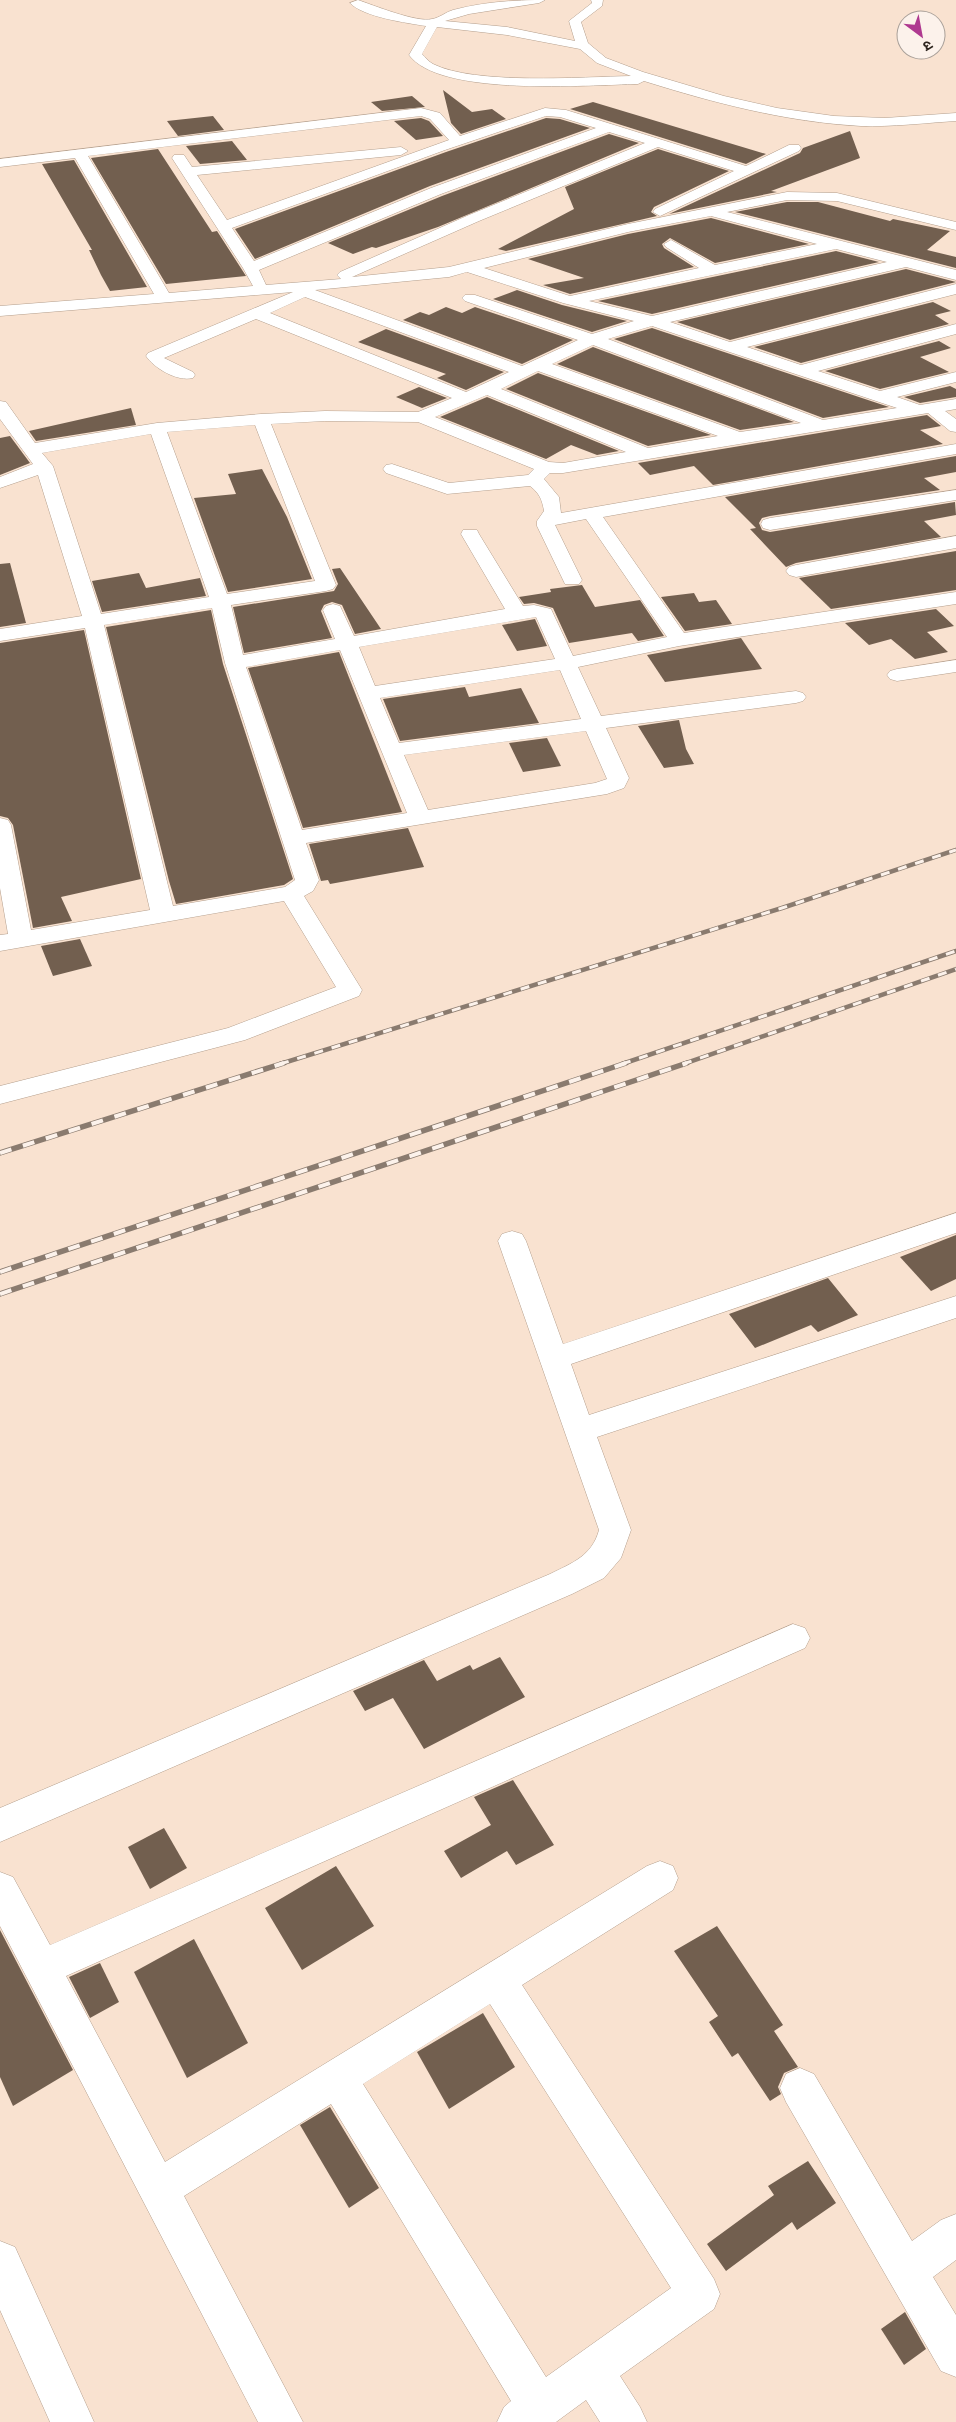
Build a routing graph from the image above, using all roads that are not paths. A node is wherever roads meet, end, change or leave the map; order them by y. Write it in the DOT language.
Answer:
graph roads {
  1 [pos="539,0"];
  2 [pos="596,0"];
  3 [pos="356,3"];
  4 [pos="435,23"];
  5 [pos="586,47"];
  6 [pos="654,80"];
  7 [pos="956,117"];
  8 [pos="364,119"];
  9 [pos="608,128"];
  10 [pos="457,141"];
  11 [pos="170,142"];
  12 [pos="655,144"];
  13 [pos="440,147"];
  14 [pos="794,148"];
  15 [pos="395,152"];
  16 [pos="79,154"];
  17 [pos="0,163"];
  18 [pos="746,170"];
  19 [pos="188,172"];
  20 [pos="710,212"];
  21 [pos="223,226"];
  22 [pos="956,226"];
  23 [pos="628,228"];
  24 [pos="671,244"];
  25 [pos="838,244"];
  26 [pos="907,262"];
  27 [pos="251,268"];
  28 [pos="468,268"];
  29 [pos="712,270"];
  30 [pos="956,275"];
  31 [pos="323,285"];
  32 [pos="956,289"];
  33 [pos="262,290"];
  34 [pos="305,292"];
  35 [pos="164,298"];
  36 [pos="470,298"];
  37 [pos="568,300"];
  38 [pos="0,311"];
  39 [pos="256,313"];
  40 [pos="652,321"];
  41 [pos="956,329"];
  42 [pos="592,339"];
  43 [pos="729,347"];
  44 [pos="538,364"];
  45 [pos="798,371"];
  46 [pos="523,372"];
  47 [pos="187,375"];
  48 [pos="956,376"];
  49 [pos="487,389"];
  50 [pos="465,397"];
  51 [pos="878,397"];
  52 [pos="956,404"];
  53 [pos="0,406"];
  54 [pos="925,409"];
  55 [pos="420,417"];
  56 [pos="261,419"];
  57 [pos="820,425"];
  58 [pos="956,427"];
  59 [pos="157,428"];
  60 [pos="738,438"];
  61 [pos="32,449"];
  62 [pos="956,449"];
  63 [pos="647,454"];
  64 [pos="44,466"];
  65 [pos="546,467"];
  66 [pos="392,469"];
  67 [pos="533,480"];
  68 [pos="0,483"];
  69 [pos="956,495"];
  70 [pos="591,513"];
  71 [pos="546,521"];
  72 [pos="770,524"];
  73 [pos="470,534"];
  74 [pos="956,542"];
  75 [pos="796,571"];
  76 [pos="572,580"];
  77 [pos="956,598"];
  78 [pos="221,603"];
  79 [pos="333,610"];
  80 [pos="517,613"];
  81 [pos="93,620"];
  82 [pos="0,635"];
  83 [pos="679,640"];
  84 [pos="349,644"];
  85 [pos="235,663"];
  86 [pos="568,663"];
  87 [pos="956,666"];
  88 [pos="898,675"];
  89 [pos="370,693"];
  90 [pos="796,697"];
  91 [pos="594,724"];
  92 [pos="392,750"];
  93 [pos="420,818"];
  94 [pos="0,825"];
  95 [pos="294,838"];
  96 [pos="291,893"];
  97 [pos="163,914"];
  98 [pos="11,941"];
  99 [pos="0,1095"];
  100 [pos="956,1223"];
  101 [pos="512,1241"];
  102 [pos="956,1306"];
  103 [pos="555,1358"];
  104 [pos="580,1430"];
  105 [pos="793,1638"];
  106 [pos="0,1826"];
  107 [pos="660,1878"];
  108 [pos="0,1889"];
  109 [pos="41,1968"];
  110 [pos="496,1979"];
  111 [pos="337,2077"];
  112 [pos="800,2088"];
  113 [pos="158,2189"];
  114 [pos="956,2235"];
  115 [pos="0,2262"];
  116 [pos="906,2271"];
  117 [pos="956,2356"];
  118 [pos="592,2370"];
  119 [pos="529,2415"];
  120 [pos="72,2422"];
  121 [pos="281,2422"];
  122 [pos="625,2422"];
  1 -- 4 [label="street"];
  2 -- 5 [label="street"];
  3 -- 4 [label="street"];
  4 -- 5 [label="street"];
  4 -- 6 [label="street"];
  5 -- 6 [label="street"];
  6 -- 7 [label="street"];
  8 -- 10 [label="street"];
  8 -- 11 [label="street"];
  8 -- 15 [label="street"];
  9 -- 10 [label="street"];
  9 -- 12 [label="street"];
  9 -- 27 [label="street"];
  10 -- 13 [label="street"];
  11 -- 16 [label="street"];
  11 -- 19 [label="street"];
  12 -- 18 [label="street"];
  12 -- 31 [label="street"];
  13 -- 15 [label="street"];
  13 -- 21 [label="street"];
  14 -- 18 [label="street"];
  15 -- 19 [label="street"];
  16 -- 17 [label="street"];
  16 -- 35 [label="street"];
  18 -- 23 [label="street"];
  19 -- 21 [label="street"];
  20 -- 22 [label="street"];
  20 -- 23 [label="street"];
  20 -- 25 [label="street"];
  21 -- 27 [label="street"];
  23 -- 28 [label="street"];
  24 -- 29 [label="street"];
  25 -- 26 [label="street"];
  25 -- 29 [label="street"];
  26 -- 30 [label="street"];
  26 -- 40 [label="street"];
  27 -- 33 [label="street"];
  28 -- 31 [label="street"];
  28 -- 37 [label="street"];
  29 -- 37 [label="street"];
  31 -- 33 [label="street"];
  31 -- 34 [label="street"];
  32 -- 43 [label="street"];
  33 -- 35 [label="street"];
  34 -- 39 [label="street"];
  34 -- 46 [label="street"];
  35 -- 38 [label="street"];
  36 -- 42 [label="street"];
  37 -- 40 [label="street"];
  39 -- 47 [label="street"];
  39 -- 50 [label="street"];
  40 -- 42 [label="street"];
  40 -- 43 [label="street"];
  41 -- 45 [label="street"];
  42 -- 44 [label="street"];
  42 -- 57 [label="street"];
  43 -- 45 [label="street"];
  44 -- 46 [label="street"];
  44 -- 60 [label="street"];
  45 -- 51 [label="street"];
  46 -- 49 [label="street"];
  48 -- 51 [label="street"];
  49 -- 50 [label="street"];
  49 -- 63 [label="street"];
  50 -- 55 [label="street"];
  51 -- 54 [label="street"];
  52 -- 54 [label="street"];
  53 -- 61 [label="street"];
  54 -- 57 [label="street"];
  54 -- 58 [label="street"];
  55 -- 56 [label="street"];
  55 -- 65 [label="street"];
  56 -- 59 [label="street"];
  56 -- 78 [label="street"];
  57 -- 60 [label="street"];
  59 -- 61 [label="street"];
  59 -- 78 [label="street"];
  60 -- 63 [label="street"];
  61 -- 64 [label="street"];
  62 -- 70 [label="street"];
  63 -- 65 [label="street"];
  64 -- 68 [label="street"];
  64 -- 81 [label="street"];
  65 -- 67 [label="street"];
  66 -- 67 [label="street"];
  67 -- 71 [label="street"];
  69 -- 72 [label="street"];
  70 -- 71 [label="street"];
  70 -- 83 [label="street"];
  71 -- 76 [label="street"];
  73 -- 80 [label="street"];
  74 -- 75 [label="street"];
  77 -- 83 [label="street"];
  78 -- 81 [label="street"];
  78 -- 85 [label="street"];
  79 -- 84 [label="street"];
  80 -- 84 [label="street"];
  80 -- 86 [label="street"];
  81 -- 82 [label="street"];
  81 -- 97 [label="street"];
  83 -- 86 [label="street"];
  84 -- 85 [label="street"];
  84 -- 89 [label="street"];
  85 -- 95 [label="street"];
  86 -- 89 [label="street"];
  86 -- 91 [label="street"];
  87 -- 88 [label="street"];
  89 -- 92 [label="street"];
  90 -- 91 [label="street"];
  91 -- 92 [label="street"];
  91 -- 93 [label="street"];
  92 -- 93 [label="street"];
  93 -- 95 [label="street"];
  94 -- 98 [label="street"];
  95 -- 96 [label="street"];
  96 -- 97 [label="street"];
  96 -- 99 [label="street"];
  97 -- 98 [label="street"];
  100 -- 103 [label="street"];
  101 -- 103 [label="street"];
  102 -- 104 [label="street"];
  103 -- 104 [label="street"];
  104 -- 106 [label="street"];
  105 -- 109 [label="street"];
  107 -- 110 [label="street"];
  108 -- 109 [label="street"];
  109 -- 113 [label="street"];
  110 -- 111 [label="street"];
  110 -- 118 [label="street"];
  111 -- 113 [label="street"];
  111 -- 119 [label="street"];
  112 -- 116 [label="street"];
  113 -- 121 [label="street"];
  114 -- 116 [label="street"];
  115 -- 120 [label="street"];
  116 -- 117 [label="street"];
  118 -- 119 [label="street"];
  118 -- 122 [label="street"];
}
